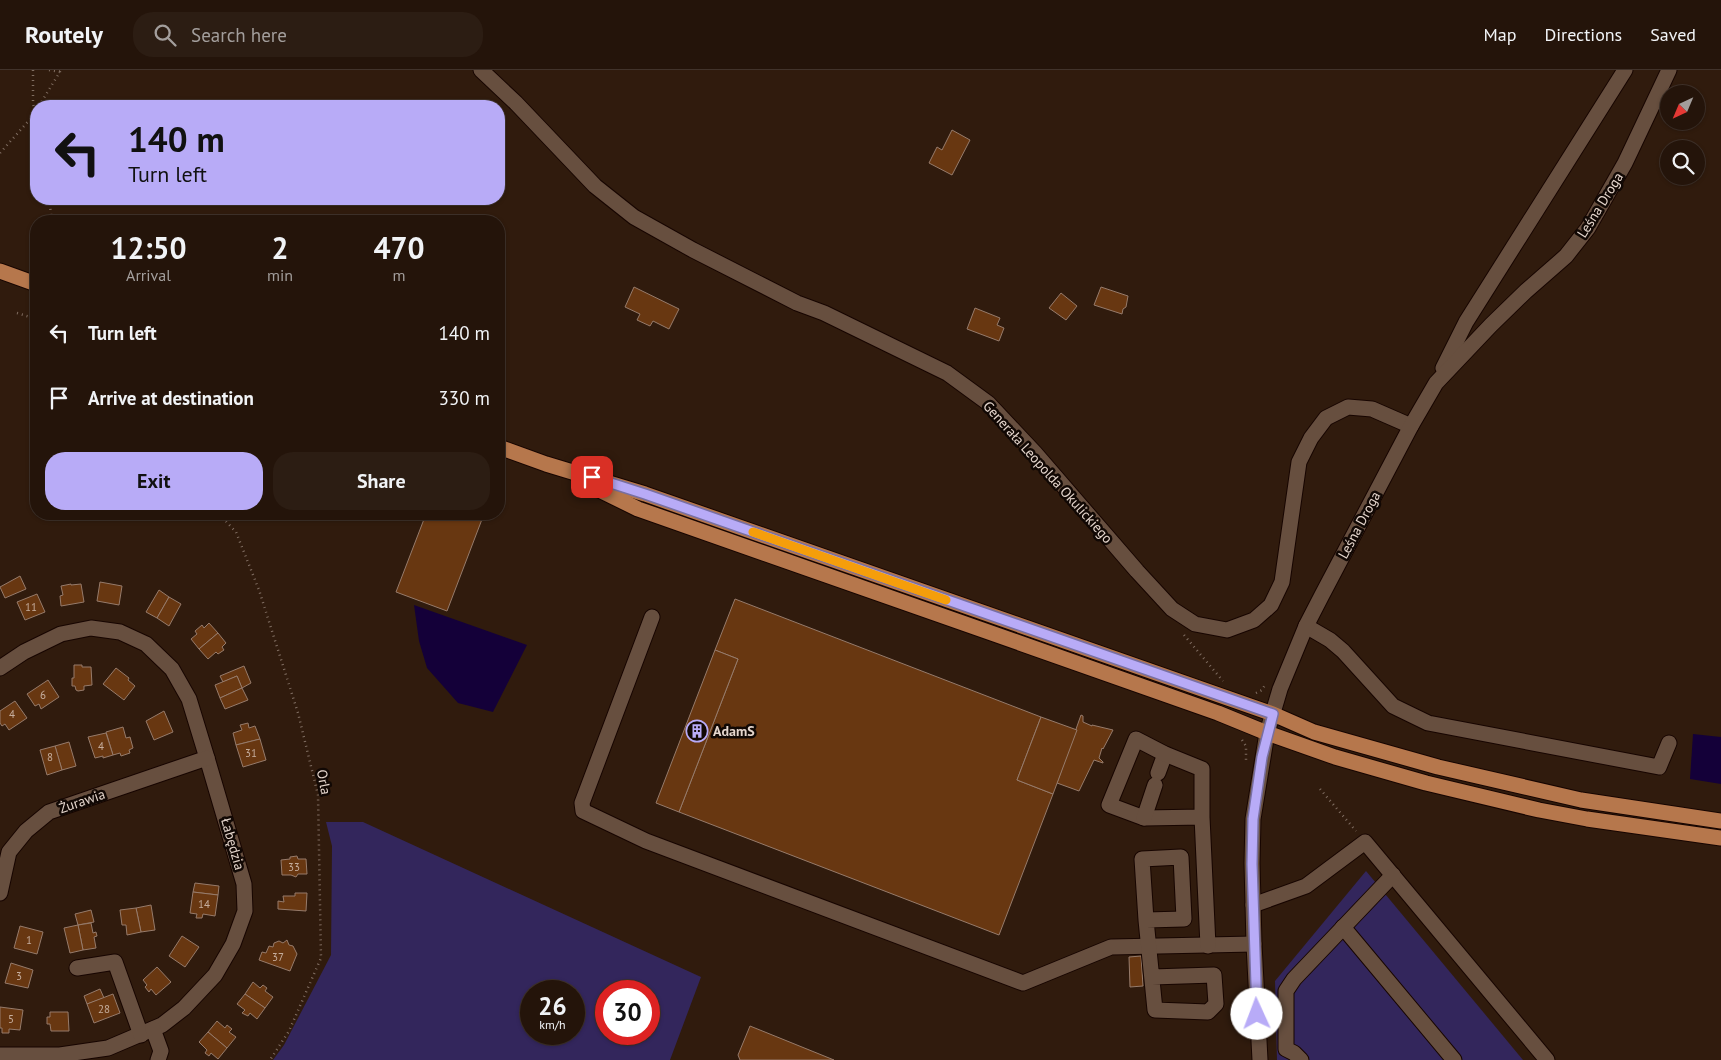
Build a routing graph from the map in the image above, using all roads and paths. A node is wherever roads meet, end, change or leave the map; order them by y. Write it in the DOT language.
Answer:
graph roads {
  1 [pos="33,70"];
  2 [pos="49,70"];
  3 [pos="481,70"];
  4 [pos="1625,70"];
  5 [pos="1669,70"];
  6 [pos="60,71"];
  7 [pos="33,100"];
  8 [pos="43,100"];
  9 [pos="30,118"];
  10 [pos="0,153"];
  11 [pos="0,271"];
  12 [pos="30,282"];
  13 [pos="18,313"];
  14 [pos="30,317"];
  15 [pos="1436,382"];
  16 [pos="1410,426"];
  17 [pos="505,449"];
  18 [pos="546,464"];
  19 [pos="225,520"];
  20 [pos="652,616"];
  21 [pos="1306,626"];
  22 [pos="0,668"];
  23 [pos="1273,714"];
  24 [pos="1267,734"];
  25 [pos="1669,743"];
  26 [pos="1166,754"];
  27 [pos="208,758"];
  28 [pos="1320,789"];
  29 [pos="1202,817"];
  30 [pos="1144,818"];
  31 [pos="1721,821"];
  32 [pos="1721,838"];
  33 [pos="1365,842"];
  34 [pos="1393,875"];
  35 [pos="0,893"];
  36 [pos="1253,905"];
  37 [pos="1146,920"];
  38 [pos="1343,927"];
  39 [pos="1254,944"];
  40 [pos="1148,946"];
  41 [pos="1208,946"];
  42 [pos="77,968"];
  43 [pos="1152,977"];
  44 [pos="147,1032"];
  45 [pos="0,1055"];
  46 [pos="158,1060"];
  47 [pos="270,1060"];
  48 [pos="1260,1060"];
  49 [pos="1301,1060"];
  50 [pos="1454,1060"];
  51 [pos="1547,1060"];
  1 -- 7 [label="path"];
  2 -- 6 [label="path"];
  3 -- 16 [label="street, Generała Leopolda Okulickiego"];
  4 -- 15 [label="street"];
  5 -- 15 [label="street, Leśna Droga"];
  6 -- 8 [label="path"];
  9 -- 10 [label="path"];
  11 -- 12 [label="main road"];
  13 -- 14 [label="path"];
  15 -- 16 [label="street, Leśna Droga"];
  16 -- 21 [label="street, Leśna Droga"];
  17 -- 18 [label="main road"];
  18 -- 23 [label="main road"];
  18 -- 24 [label="main road"];
  19 -- 47 [label="path, Orla"];
  20 -- 40 [label="street"];
  21 -- 23 [label="street, Leśna Droga"];
  21 -- 25 [label="street"];
  22 -- 27 [label="street, Łabędzia"];
  23 -- 24 [label="street, Leśna Droga"];
  23 -- 31 [label="main road"];
  24 -- 32 [label="main road"];
  24 -- 36 [label="street, Leśna Droga"];
  26 -- 29 [label="street"];
  26 -- 30 [label="street"];
  26 -- 30 [label="street"];
  27 -- 35 [label="street, Żurawia"];
  27 -- 44 [label="street, Łabędzia"];
  28 -- 33 [label="path"];
  29 -- 30 [label="street"];
  29 -- 41 [label="street"];
  33 -- 34 [label="street"];
  33 -- 36 [label="street"];
  34 -- 38 [label="street"];
  34 -- 51 [label="street"];
  36 -- 39 [label="street, Leśna Droga"];
  37 -- 37 [label="street"];
  37 -- 40 [label="street"];
  38 -- 49 [label="street"];
  38 -- 50 [label="street"];
  39 -- 41 [label="street"];
  39 -- 48 [label="street, Leśna Droga"];
  40 -- 41 [label="street"];
  40 -- 43 [label="street"];
  42 -- 44 [label="street"];
  43 -- 43 [label="street"];
  44 -- 45 [label="street, Łabędzia"];
  44 -- 46 [label="street"];
}
